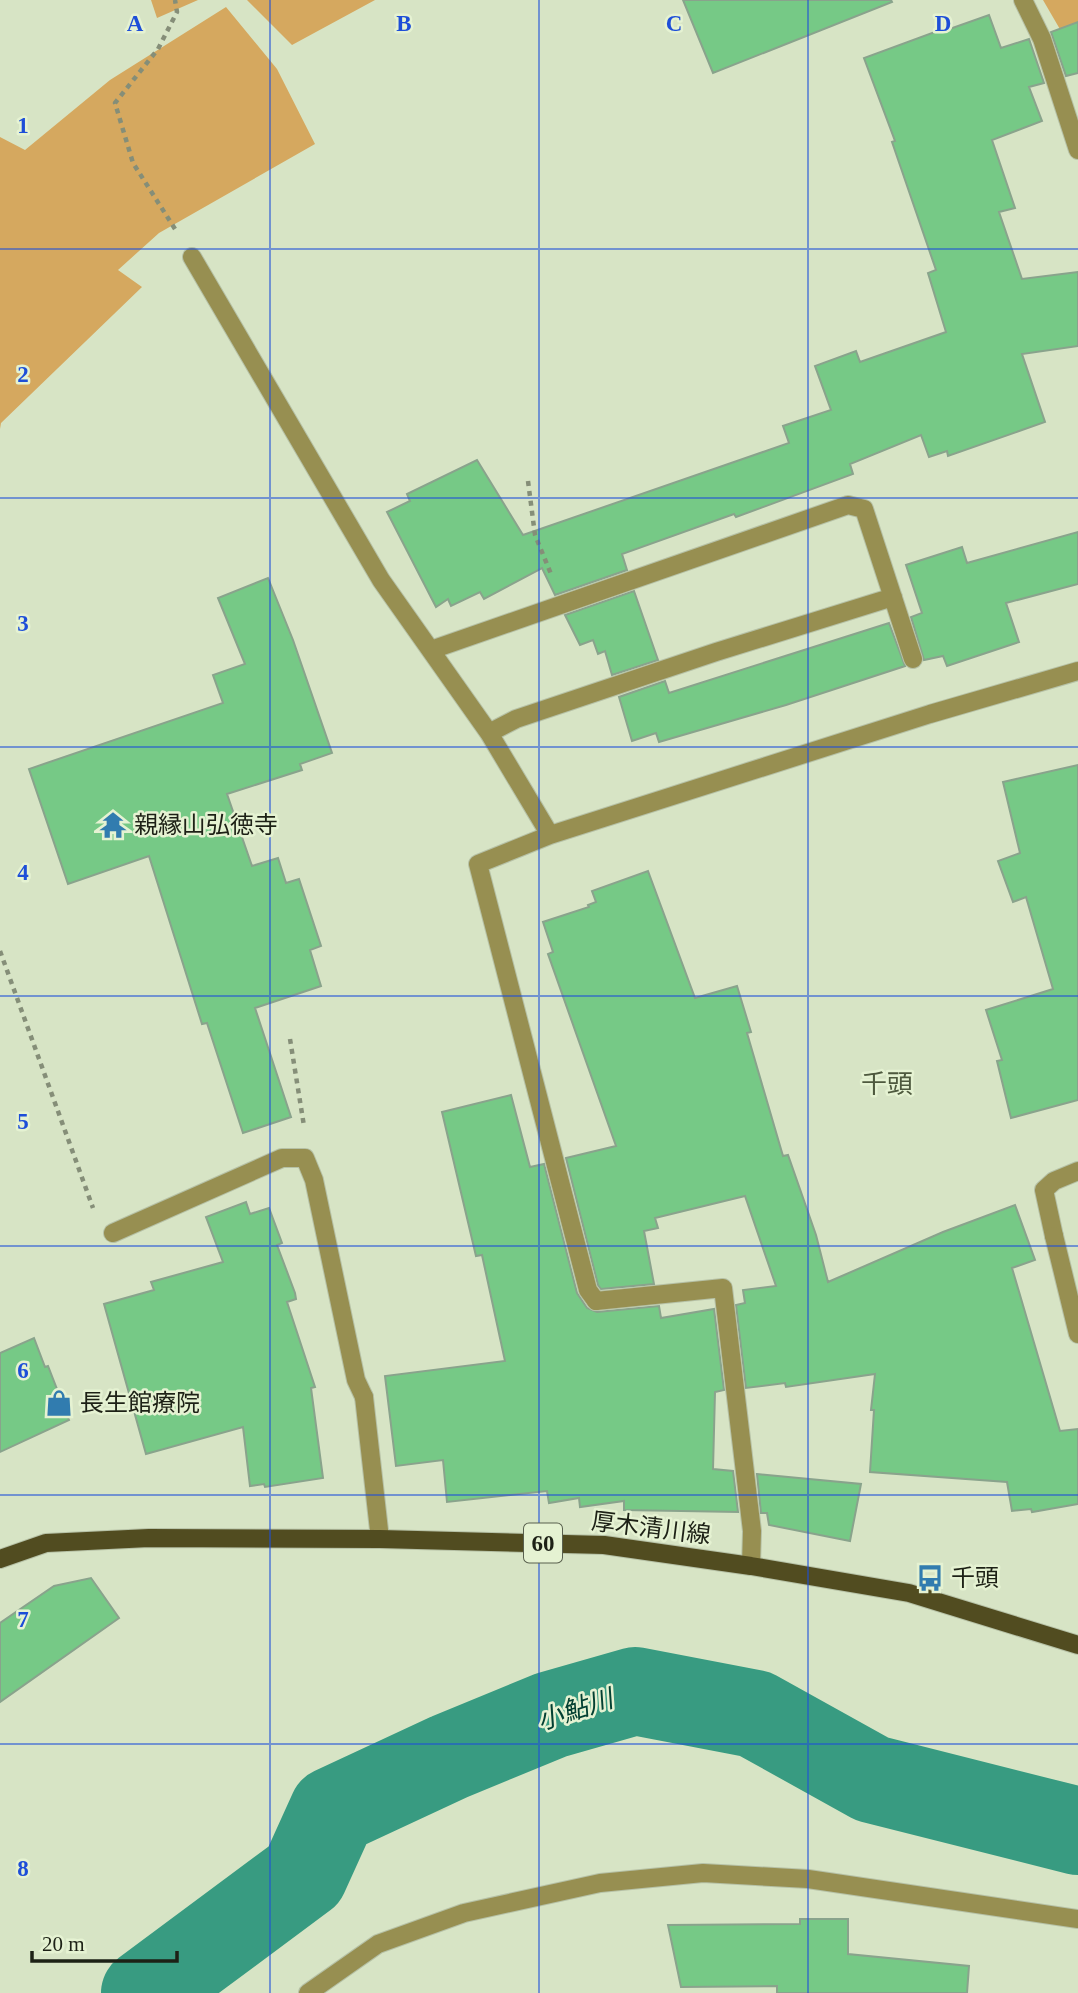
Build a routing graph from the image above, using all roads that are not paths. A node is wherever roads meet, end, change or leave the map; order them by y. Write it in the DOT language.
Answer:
graph roads {
  1 [pos="1023,0"];
  2 [pos="1078,150"];
  3 [pos="192,257"];
  4 [pos="893,597"];
  5 [pos="431,650"];
  6 [pos="913,659"];
  7 [pos="1078,671"];
  8 [pos="489,733"];
  9 [pos="550,835"];
  10 [pos="1078,1171"];
  11 [pos="113,1233"];
  12 [pos="1078,1334"];
  13 [pos="380,1539"];
  14 [pos="0,1559"];
  15 [pos="751,1566"];
  16 [pos="1078,1645"];
  17 [pos="1078,1919"];
  18 [pos="308,1993"];
  1 -- 2 [label="street"];
  3 -- 5 [label="street"];
  4 -- 5 [label="street"];
  4 -- 6 [label="street"];
  4 -- 8 [label="street"];
  5 -- 8 [label="street"];
  7 -- 9 [label="street"];
  8 -- 9 [label="street"];
  9 -- 15 [label="street"];
  10 -- 12 [label="street"];
  11 -- 13 [label="street"];
  13 -- 14 [label="main road, 厚木清川線 / 60"];
  13 -- 15 [label="main road, 厚木清川線 / 60"];
  15 -- 16 [label="main road, 厚木清川線 / 60"];
  17 -- 18 [label="street"];
}
